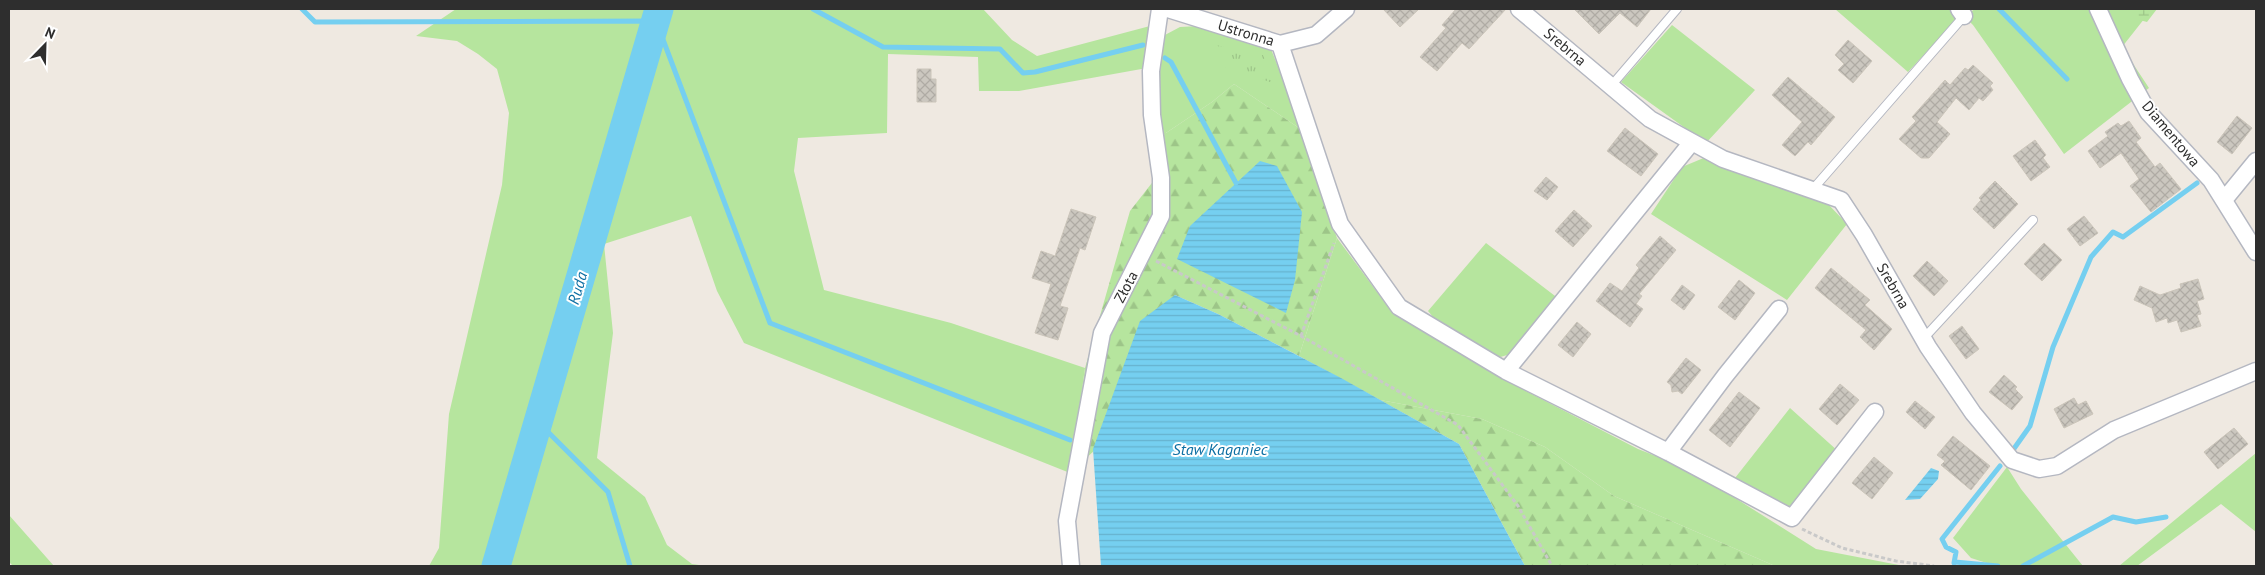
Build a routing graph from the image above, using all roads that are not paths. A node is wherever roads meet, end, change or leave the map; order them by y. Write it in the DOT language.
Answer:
graph roads {
  1 [pos="1160,9"];
  2 [pos="1168,9"];
  3 [pos="1346,9"];
  4 [pos="1519,9"];
  5 [pos="1677,9"];
  6 [pos="2098,9"];
  7 [pos="1962,12"];
  8 [pos="1280,44"];
  9 [pos="1611,86"];
  10 [pos="1692,142"];
  11 [pos="2256,161"];
  12 [pos="1813,189"];
  13 [pos="2224,200"];
  14 [pos="2033,220"];
  15 [pos="2256,252"];
  16 [pos="1779,309"];
  17 [pos="1924,338"];
  18 [pos="1506,371"];
  19 [pos="2256,371"];
  20 [pos="1876,412"];
  21 [pos="1668,452"];
  22 [pos="1071,566"];
  1 -- 22 [label="street, Złota"];
  2 -- 8 [label="street, Ustronna"];
  3 -- 8 [label="street, Ustronna"];
  4 -- 9 [label="street, Srebrna"];
  5 -- 9 [label="lane"];
  6 -- 13 [label="street, Diamentowa"];
  7 -- 12 [label="lane"];
  8 -- 18 [label="street"];
  9 -- 10 [label="street, Srebrna"];
  10 -- 12 [label="street, Srebrna"];
  10 -- 18 [label="street"];
  11 -- 13 [label="street"];
  12 -- 17 [label="street, Srebrna"];
  13 -- 15 [label="street, Diamentowa"];
  14 -- 17 [label="lane"];
  16 -- 21 [label="street"];
  17 -- 19 [label="street, Srebrna"];
  18 -- 21 [label="street"];
  20 -- 21 [label="street"];
}
